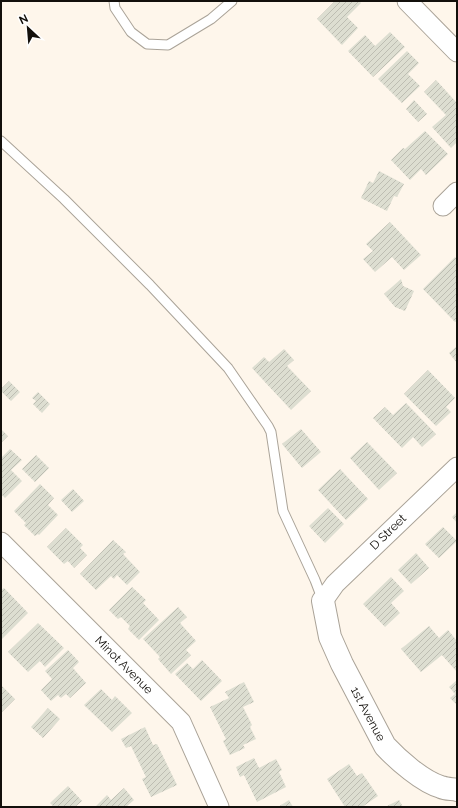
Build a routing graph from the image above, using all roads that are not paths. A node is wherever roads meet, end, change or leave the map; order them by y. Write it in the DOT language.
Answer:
graph roads {
  1 [pos="114,1"];
  2 [pos="232,1"];
  3 [pos="407,1"];
  4 [pos="457,52"];
  5 [pos="1,141"];
  6 [pos="457,192"];
  7 [pos="443,206"];
  8 [pos="457,467"];
  9 [pos="1,542"];
  10 [pos="323,601"];
  11 [pos="457,790"];
  12 [pos="214,805"];
  1 -- 2 [label="lane"];
  3 -- 4 [label="street"];
  5 -- 10 [label="lane"];
  6 -- 7 [label="street"];
  8 -- 10 [label="street, D Street"];
  9 -- 12 [label="street, Minot Avenue"];
  10 -- 11 [label="street, 1st Avenue"];
}
